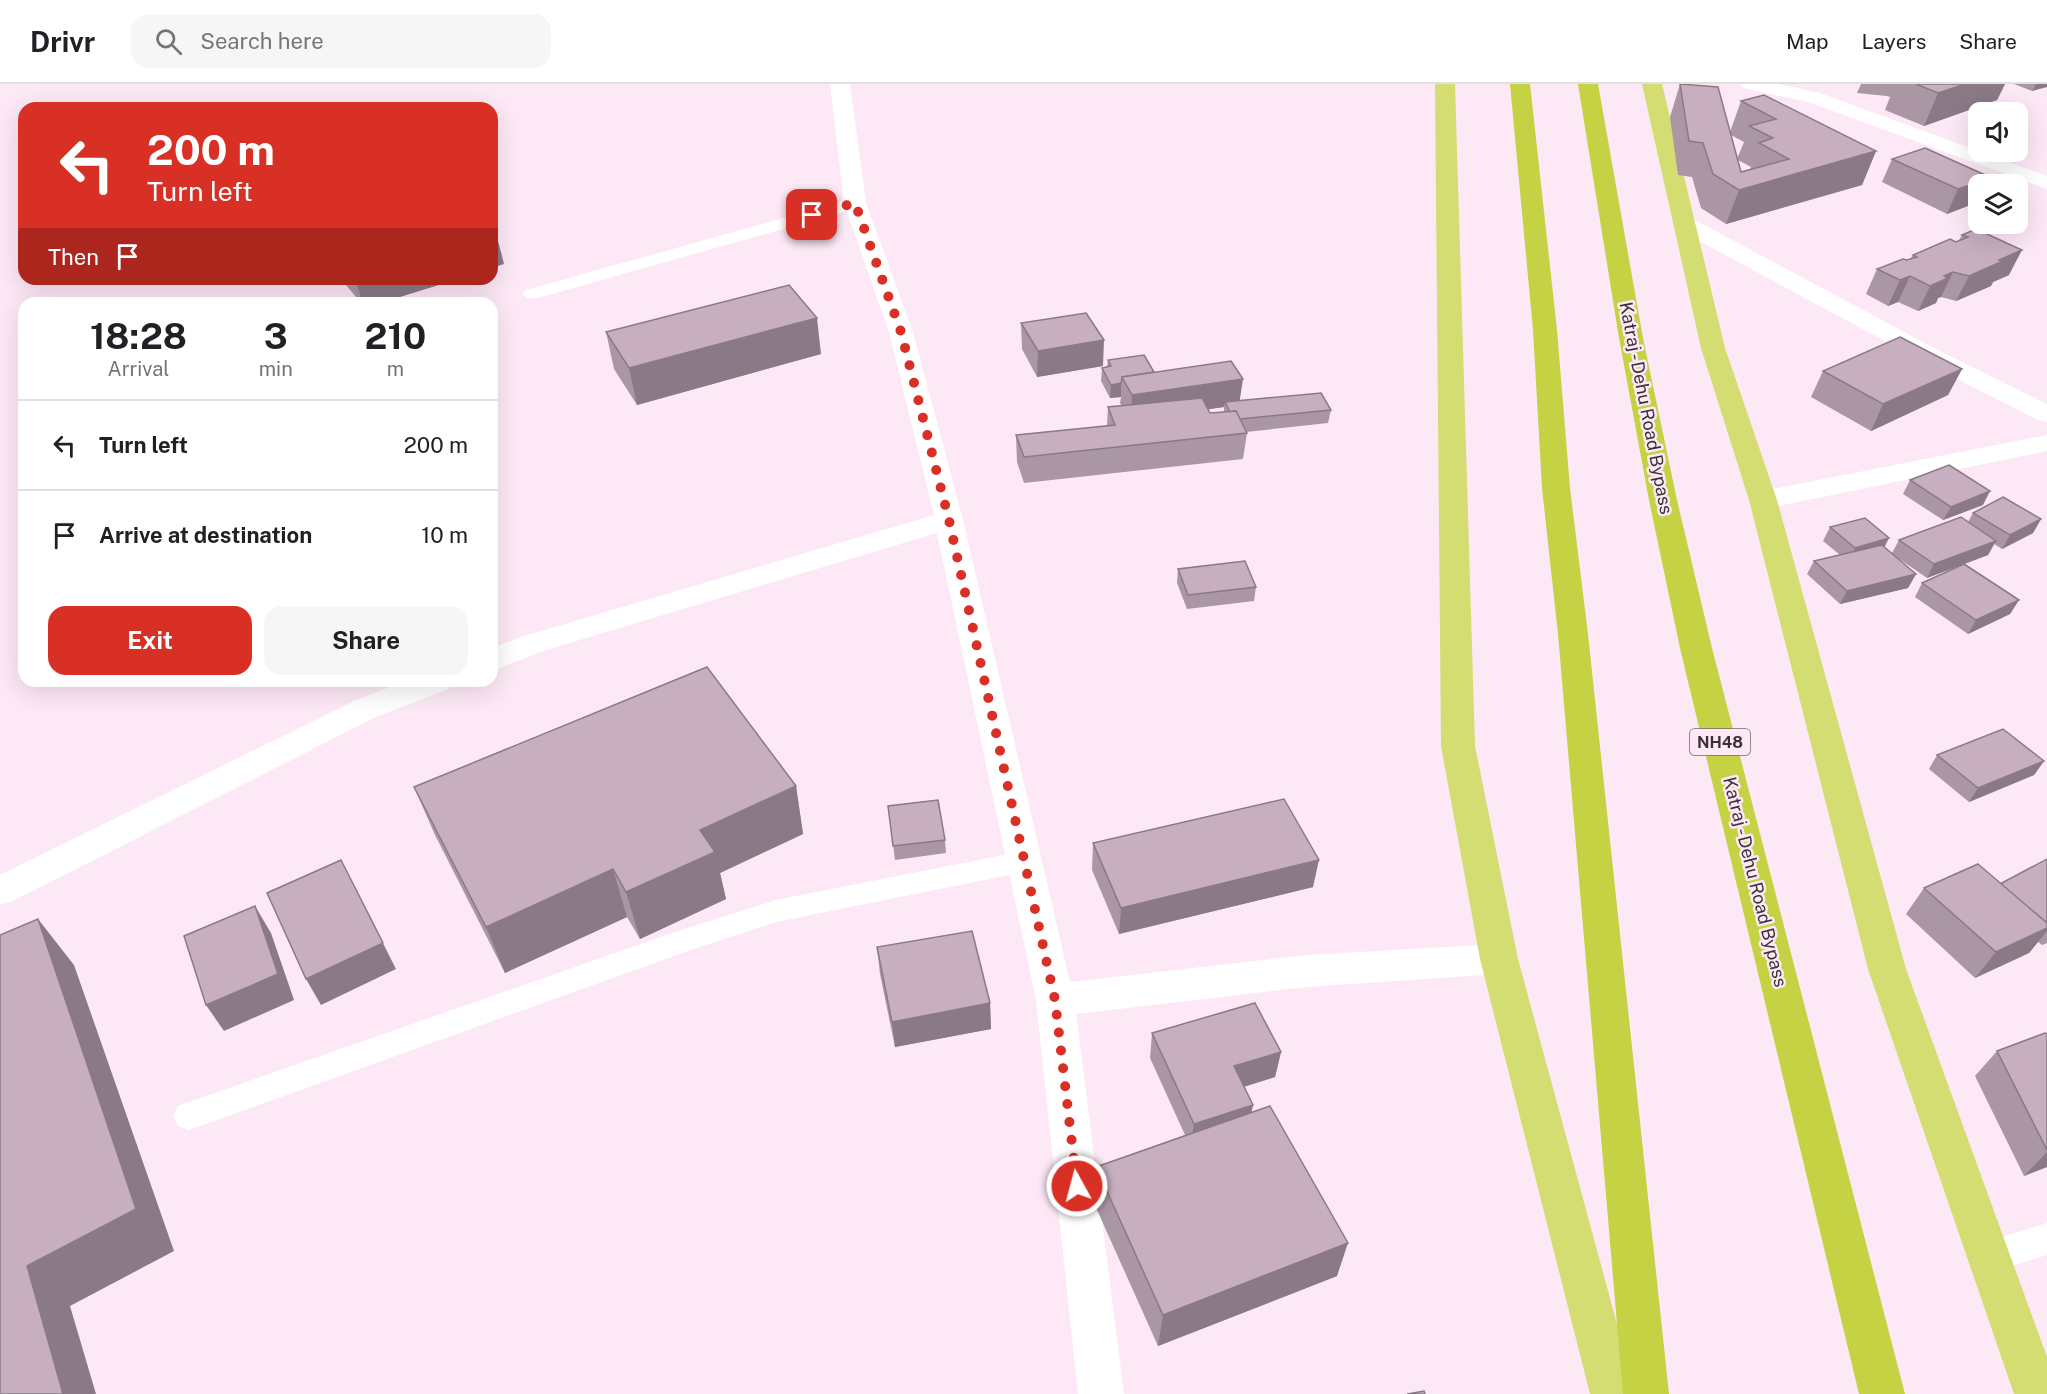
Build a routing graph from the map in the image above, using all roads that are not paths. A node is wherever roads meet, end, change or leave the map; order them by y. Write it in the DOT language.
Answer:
graph roads {
  1 [pos="840,84"];
  2 [pos="1445,84"];
  3 [pos="1520,84"];
  4 [pos="1588,84"];
  5 [pos="1652,84"];
  6 [pos="1750,84"];
  7 [pos="2047,183"];
  8 [pos="855,203"];
  9 [pos="1685,224"];
  10 [pos="532,294"];
  11 [pos="2047,414"];
  12 [pos="2047,443"];
  13 [pos="1763,500"];
  14 [pos="949,520"];
  15 [pos="498,658"];
  16 [pos="422,687"];
  17 [pos="1024,862"];
  18 [pos="0,891"];
  19 [pos="1499,959"];
  20 [pos="1055,1000"];
  21 [pos="189,1116"];
  22 [pos="2047,1239"];
  23 [pos="1989,1257"];
  24 [pos="1101,1394"];
  25 [pos="1613,1394"];
  26 [pos="1646,1394"];
  27 [pos="1882,1394"];
  28 [pos="2037,1394"];
  1 -- 8 [label="street"];
  2 -- 19 [label="main road"];
  3 -- 26 [label="highway"];
  4 -- 27 [label="highway, Katraj - Dehu Road Bypass / NH48"];
  5 -- 9 [label="main road"];
  6 -- 7 [label="street"];
  8 -- 10 [label="lane"];
  8 -- 14 [label="street"];
  9 -- 11 [label="street"];
  9 -- 13 [label="main road"];
  12 -- 13 [label="street"];
  13 -- 23 [label="main road"];
  14 -- 15 [label="street"];
  14 -- 17 [label="street"];
  16 -- 18 [label="street"];
  17 -- 20 [label="street"];
  17 -- 21 [label="lane"];
  19 -- 20 [label="street"];
  19 -- 25 [label="main road"];
  20 -- 24 [label="street"];
  22 -- 23 [label="lane"];
  23 -- 28 [label="main road"];
}
